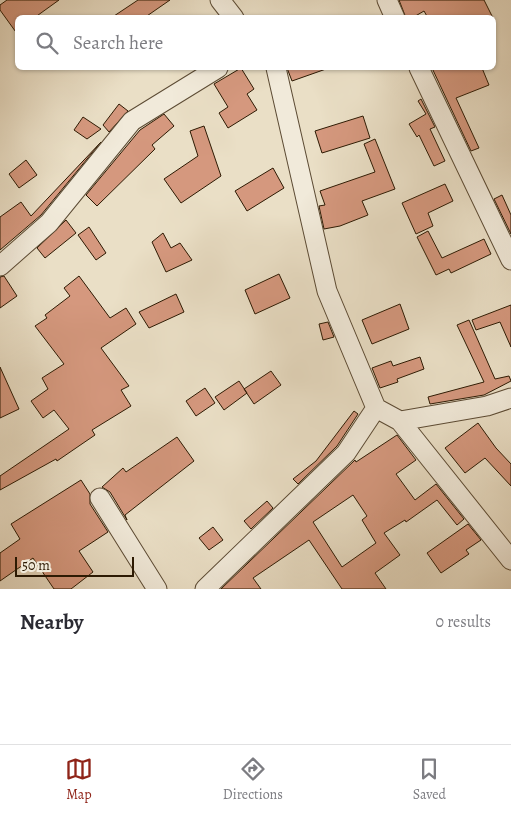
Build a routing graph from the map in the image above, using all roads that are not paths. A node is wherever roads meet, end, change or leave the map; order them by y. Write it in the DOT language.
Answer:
graph roads {
  1 [pos="220,0"];
  2 [pos="386,0"];
  3 [pos="232,15"];
  4 [pos="394,15"];
  5 [pos="215,70"];
  6 [pos="276,70"];
  7 [pos="420,70"];
  8 [pos="511,260"];
  9 [pos="0,266"];
  10 [pos="511,398"];
  11 [pos="376,408"];
  12 [pos="400,421"];
  13 [pos="100,498"];
  14 [pos="511,560"];
  15 [pos="157,589"];
  16 [pos="205,589"];
  1 -- 3 [label="street"];
  2 -- 4 [label="street"];
  5 -- 9 [label="street"];
  6 -- 11 [label="street"];
  7 -- 8 [label="street"];
  10 -- 12 [label="street"];
  11 -- 12 [label="street"];
  11 -- 16 [label="street"];
  12 -- 14 [label="street"];
  13 -- 15 [label="street"];
}
